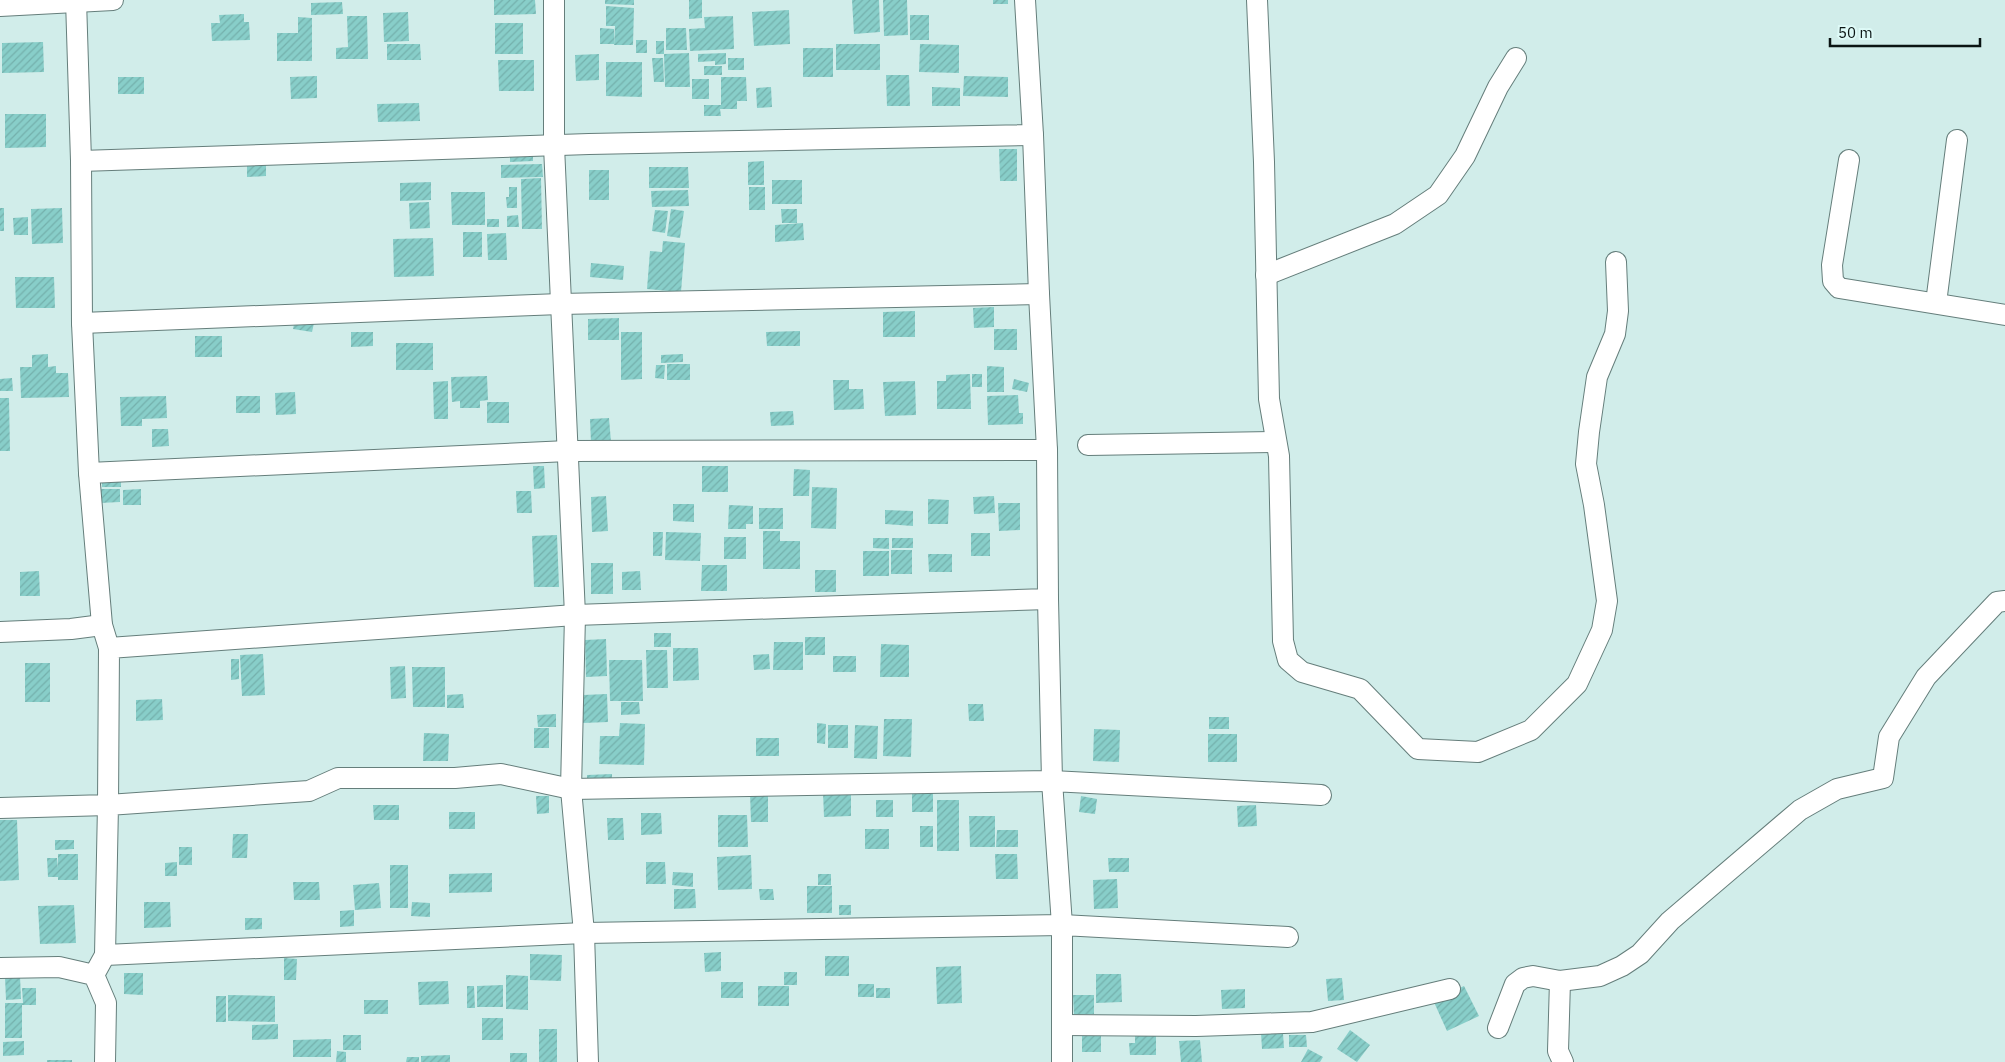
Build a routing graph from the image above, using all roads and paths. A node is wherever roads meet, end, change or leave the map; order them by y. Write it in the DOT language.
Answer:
graph roads {
  1 [pos="113,0"];
  2 [pos="554,0"];
  3 [pos="1025,0"];
  4 [pos="1257,0"];
  5 [pos="76,1"];
  6 [pos="0,6"];
  7 [pos="1516,58"];
  8 [pos="1033,135"];
  9 [pos="1957,140"];
  10 [pos="554,146"];
  11 [pos="1849,160"];
  12 [pos="81,162"];
  13 [pos="1616,262"];
  14 [pos="1266,275"];
  15 [pos="1039,294"];
  16 [pos="560,304"];
  17 [pos="1936,304"];
  18 [pos="2005,315"];
  19 [pos="82,323"];
  20 [pos="1276,442"];
  21 [pos="1088,446"];
  22 [pos="1047,450"];
  23 [pos="568,451"];
  24 [pos="89,473"];
  25 [pos="1048,599"];
  26 [pos="2005,601"];
  27 [pos="575,615"];
  28 [pos="102,625"];
  29 [pos="0,632"];
  30 [pos="109,648"];
  31 [pos="1052,781"];
  32 [pos="571,789"];
  33 [pos="1321,795"];
  34 [pos="108,805"];
  35 [pos="0,808"];
  36 [pos="1062,926"];
  37 [pos="584,933"];
  38 [pos="1288,937"];
  39 [pos="105,955"];
  40 [pos="0,968"];
  41 [pos="94,976"];
  42 [pos="1560,981"];
  43 [pos="1450,989"];
  44 [pos="1062,1025"];
  45 [pos="1498,1028"];
  46 [pos="105,1062"];
  47 [pos="588,1062"];
  48 [pos="1062,1062"];
  49 [pos="1563,1062"];
  1 -- 5 [label="street"];
  2 -- 10 [label="street"];
  3 -- 8 [label="street"];
  4 -- 14 [label="street"];
  5 -- 6 [label="street"];
  5 -- 12 [label="street"];
  7 -- 14 [label="street"];
  8 -- 10 [label="street"];
  8 -- 15 [label="street"];
  9 -- 17 [label="street"];
  10 -- 12 [label="street"];
  10 -- 16 [label="street"];
  11 -- 17 [label="street"];
  12 -- 19 [label="street"];
  13 -- 20 [label="street"];
  14 -- 20 [label="street"];
  15 -- 16 [label="street"];
  15 -- 22 [label="street"];
  16 -- 19 [label="street"];
  16 -- 23 [label="street"];
  17 -- 18 [label="street"];
  19 -- 24 [label="street"];
  20 -- 21 [label="street"];
  22 -- 23 [label="street"];
  22 -- 25 [label="street"];
  23 -- 24 [label="street"];
  23 -- 27 [label="street"];
  24 -- 28 [label="street"];
  25 -- 27 [label="street"];
  25 -- 31 [label="street"];
  26 -- 42 [label="street"];
  27 -- 30 [label="street"];
  27 -- 32 [label="street"];
  28 -- 29 [label="street"];
  28 -- 30 [label="street"];
  30 -- 34 [label="street"];
  31 -- 32 [label="street"];
  31 -- 33 [label="street"];
  31 -- 36 [label="street"];
  32 -- 34 [label="street"];
  32 -- 37 [label="street"];
  34 -- 35 [label="street"];
  34 -- 39 [label="street"];
  36 -- 37 [label="street"];
  36 -- 38 [label="street"];
  36 -- 44 [label="street"];
  37 -- 39 [label="street"];
  37 -- 47 [label="street"];
  39 -- 41 [label="street"];
  40 -- 41 [label="street"];
  41 -- 46 [label="street"];
  42 -- 45 [label="street"];
  42 -- 49 [label="street"];
  43 -- 44 [label="street"];
  44 -- 48 [label="street"];
}
